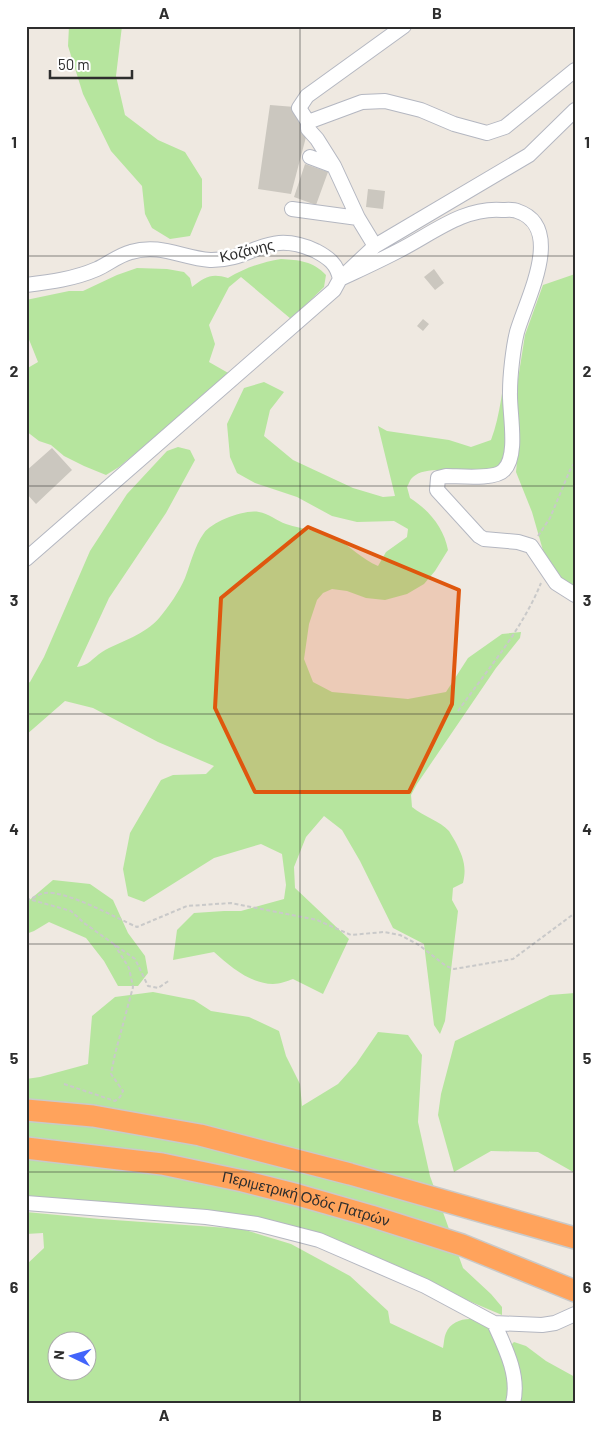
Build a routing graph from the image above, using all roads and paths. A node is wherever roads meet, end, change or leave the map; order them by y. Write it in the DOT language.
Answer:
graph roads {
  1 [pos="404,26"];
  2 [pos="575,70"];
  3 [pos="575,110"];
  4 [pos="308,122"];
  5 [pos="310,157"];
  6 [pos="334,166"];
  7 [pos="292,209"];
  8 [pos="358,218"];
  9 [pos="374,246"];
  10 [pos="340,278"];
  11 [pos="26,286"];
  12 [pos="575,462"];
  13 [pos="531,546"];
  14 [pos="26,559"];
  15 [pos="547,570"];
  16 [pos="575,595"];
  17 [pos="458,711"];
  18 [pos="31,899"];
  19 [pos="26,900"];
  20 [pos="575,913"];
  21 [pos="114,944"];
  22 [pos="170,980"];
  23 [pos="64,1084"];
  24 [pos="26,1110"];
  25 [pos="26,1148"];
  26 [pos="26,1204"];
  27 [pos="575,1238"];
  28 [pos="575,1291"];
  29 [pos="575,1314"];
  30 [pos="494,1323"];
  31 [pos="513,1403"];
  1 -- 4 [label="street"];
  2 -- 4 [label="street"];
  3 -- 9 [label="street"];
  4 -- 6 [label="street"];
  5 -- 6 [label="street"];
  6 -- 8 [label="street"];
  7 -- 8 [label="street"];
  8 -- 9 [label="street"];
  9 -- 10 [label="street"];
  10 -- 11 [label="street, Κοζάνης"];
  10 -- 13 [label="street"];
  10 -- 14 [label="street"];
  12 -- 13 [label="path"];
  13 -- 15 [label="street"];
  15 -- 16 [label="street"];
  15 -- 17 [label="path"];
  18 -- 19 [label="path"];
  18 -- 20 [label="path"];
  18 -- 21 [label="path"];
  21 -- 22 [label="path"];
  21 -- 23 [label="path"];
  24 -- 27 [label="highway"];
  25 -- 28 [label="highway, Περιμετρική Οδός Πατρών"];
  26 -- 30 [label="street"];
  29 -- 30 [label="street"];
  30 -- 31 [label="street"];
}
